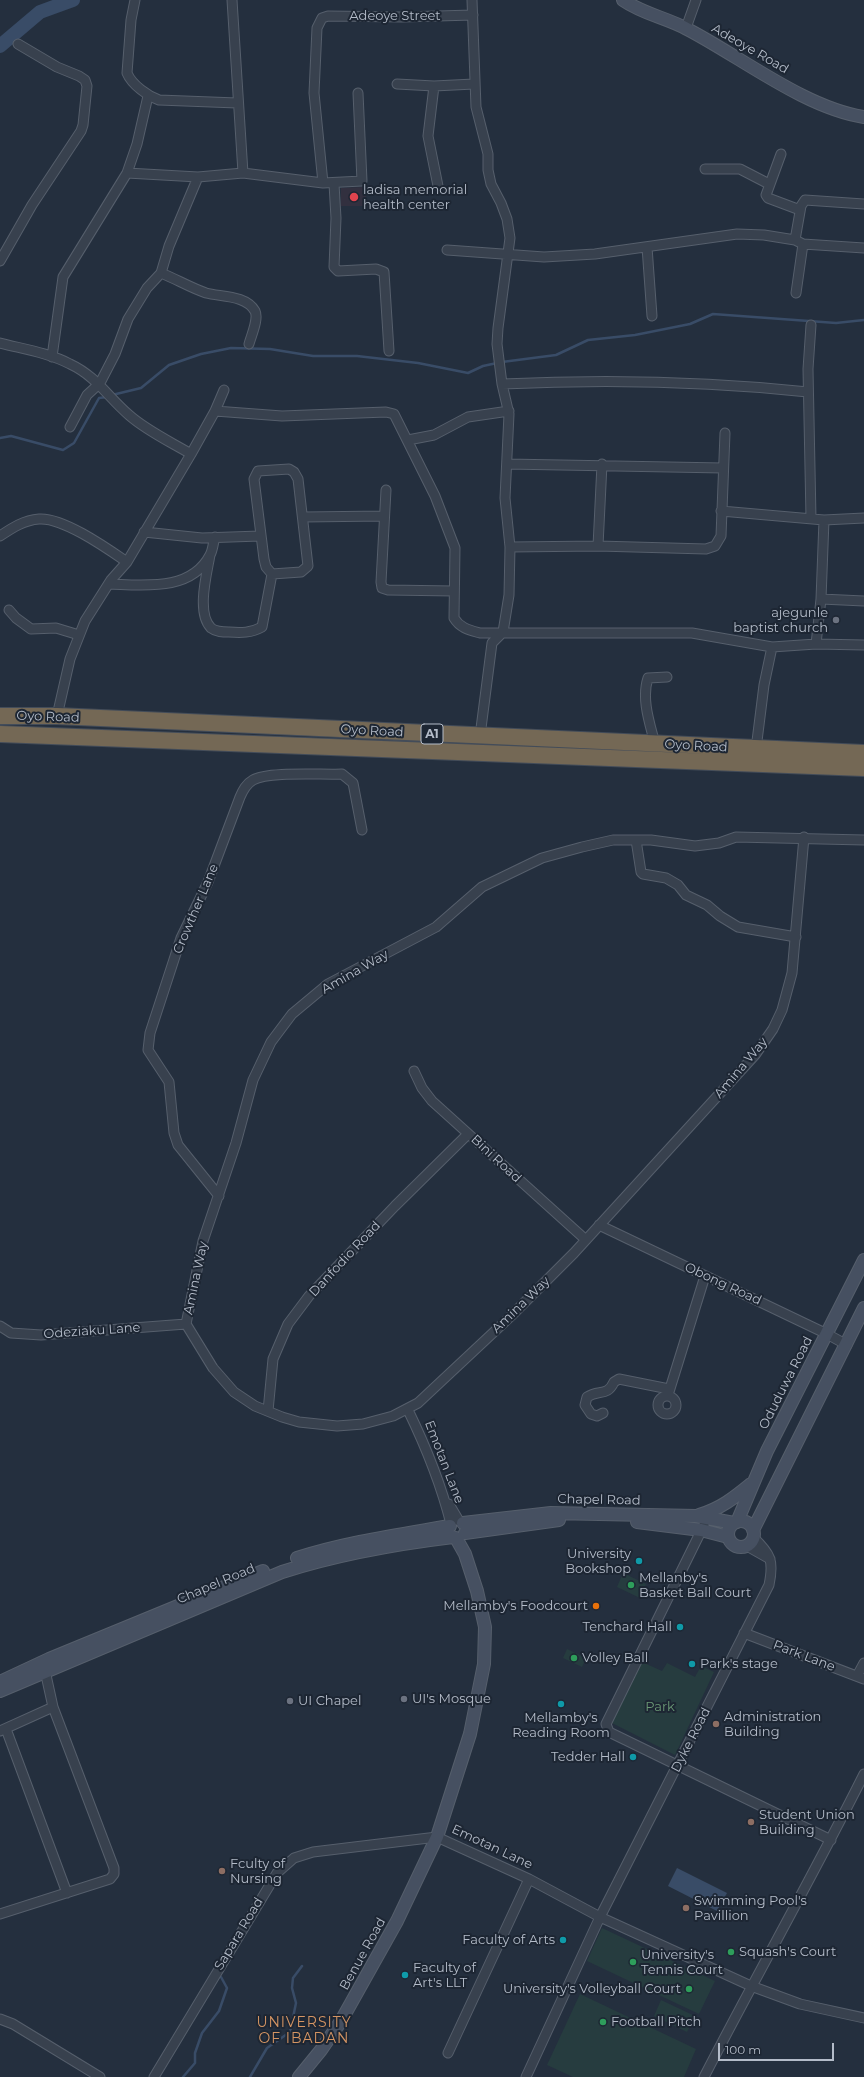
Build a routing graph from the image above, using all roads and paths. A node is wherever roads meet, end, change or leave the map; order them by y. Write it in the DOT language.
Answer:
graph roads {
  1 [pos="135,0"];
  2 [pos="232,0"];
  3 [pos="472,0"];
  4 [pos="624,0"];
  5 [pos="696,0"];
  6 [pos="473,15"];
  7 [pos="686,28"];
  8 [pos="18,44"];
  9 [pos="396,84"];
  10 [pos="474,84"];
  11 [pos="434,86"];
  12 [pos="358,94"];
  13 [pos="148,96"];
  14 [pos="237,103"];
  15 [pos="864,117"];
  16 [pos="781,154"];
  17 [pos="704,169"];
  18 [pos="127,173"];
  19 [pos="243,173"];
  20 [pos="198,177"];
  21 [pos="323,184"];
  22 [pos="334,184"];
  23 [pos="769,184"];
  24 [pos="438,186"];
  25 [pos="864,204"];
  26 [pos="800,210"];
  27 [pos="799,242"];
  28 [pos="647,247"];
  29 [pos="864,248"];
  30 [pos="447,250"];
  31 [pos="508,253"];
  32 [pos="0,261"];
  33 [pos="161,273"];
  34 [pos="796,293"];
  35 [pos="652,316"];
  36 [pos="811,325"];
  37 [pos="0,343"];
  38 [pos="249,344"];
  39 [pos="389,351"];
  40 [pos="52,357"];
  41 [pos="100,383"];
  42 [pos="502,384"];
  43 [pos="224,390"];
  44 [pos="808,392"];
  45 [pos="215,411"];
  46 [pos="509,411"];
  47 [pos="70,426"];
  48 [pos="725,433"];
  49 [pos="408,440"];
  50 [pos="191,454"];
  51 [pos="508,464"];
  52 [pos="602,464"];
  53 [pos="723,468"];
  54 [pos="386,490"];
  55 [pos="721,511"];
  56 [pos="384,516"];
  57 [pos="303,517"];
  58 [pos="811,518"];
  59 [pos="864,518"];
  60 [pos="824,520"];
  61 [pos="144,532"];
  62 [pos="0,536"];
  63 [pos="260,536"];
  64 [pos="215,537"];
  65 [pos="598,546"];
  66 [pos="510,547"];
  67 [pos="210,555"];
  68 [pos="127,562"];
  69 [pos="272,574"];
  70 [pos="108,584"];
  71 [pos="454,591"];
  72 [pos="821,599"];
  73 [pos="864,601"];
  74 [pos="9,610"];
  75 [pos="503,632"];
  76 [pos="79,636"];
  77 [pos="816,644"];
  78 [pos="864,645"];
  79 [pos="772,647"];
  80 [pos="667,677"];
  81 [pos="0,716"];
  82 [pos="57,716"];
  83 [pos="0,734"];
  84 [pos="480,736"];
  85 [pos="655,744"];
  86 [pos="756,749"];
  87 [pos="864,753"];
  88 [pos="864,757"];
  89 [pos="864,768"];
  90 [pos="362,830"];
  91 [pos="804,837"];
  92 [pos="636,840"];
  93 [pos="864,840"];
  94 [pos="796,937"];
  95 [pos="414,1071"];
  96 [pos="468,1134"];
  97 [pos="219,1196"];
  98 [pos="599,1225"];
  99 [pos="586,1240"];
  100 [pos="864,1260"];
  101 [pos="705,1276"];
  102 [pos="864,1308"];
  103 [pos="186,1324"];
  104 [pos="0,1326"];
  105 [pos="827,1334"];
  106 [pos="846,1345"];
  107 [pos="408,1410"];
  108 [pos="268,1411"];
  109 [pos="603,1413"];
  110 [pos="754,1482"];
  111 [pos="702,1517"];
  112 [pos="736,1522"];
  113 [pos="458,1530"];
  114 [pos="701,1530"];
  115 [pos="728,1537"];
  116 [pos="751,1538"];
  117 [pos="744,1633"];
  118 [pos="864,1662"];
  119 [pos="45,1668"];
  120 [pos="860,1678"];
  121 [pos="0,1682"];
  122 [pos="0,1691"];
  123 [pos="53,1708"];
  124 [pos="3,1730"];
  125 [pos="678,1765"];
  126 [pos="864,1774"];
  127 [pos="437,1837"];
  128 [pos="831,1840"];
  129 [pos="529,1879"];
  130 [pos="67,1893"];
  131 [pos="0,1914"];
  132 [pos="600,1917"];
  133 [pos="751,1986"];
  134 [pos="864,2018"];
  135 [pos="0,2019"];
  136 [pos="448,2053"];
  137 [pos="100,2077"];
  138 [pos="154,2077"];
  139 [pos="299,2077"];
  140 [pos="526,2077"];
  141 [pos="704,2077"];
  1 -- 13 [label="street"];
  2 -- 14 [label="street"];
  3 -- 6 [label="street"];
  4 -- 7 [label="street, Adeoye Road"];
  5 -- 7 [label="street"];
  6 -- 10 [label="street"];
  6 -- 21 [label="street, Adeoye Street"];
  7 -- 15 [label="street, Adeoye Road"];
  8 -- 32 [label="street"];
  9 -- 11 [label="street"];
  10 -- 11 [label="street"];
  10 -- 31 [label="street"];
  11 -- 24 [label="street"];
  12 -- 22 [label="street"];
  13 -- 14 [label="street"];
  13 -- 18 [label="street"];
  14 -- 19 [label="street"];
  16 -- 23 [label="street"];
  17 -- 23 [label="street"];
  18 -- 20 [label="street"];
  18 -- 40 [label="street"];
  19 -- 20 [label="street"];
  19 -- 21 [label="street"];
  20 -- 33 [label="street"];
  21 -- 22 [label="street"];
  22 -- 39 [label="street"];
  23 -- 26 [label="street"];
  25 -- 26 [label="street"];
  26 -- 27 [label="street"];
  27 -- 28 [label="street"];
  27 -- 29 [label="street"];
  27 -- 34 [label="street"];
  28 -- 31 [label="street"];
  28 -- 35 [label="street"];
  30 -- 31 [label="street"];
  31 -- 42 [label="street"];
  33 -- 38 [label="street"];
  33 -- 41 [label="street"];
  36 -- 44 [label="street"];
  37 -- 40 [label="street"];
  40 -- 41 [label="street"];
  41 -- 47 [label="street"];
  41 -- 50 [label="street"];
  42 -- 44 [label="street"];
  42 -- 46 [label="street"];
  43 -- 45 [label="street"];
  44 -- 58 [label="street"];
  45 -- 49 [label="street"];
  45 -- 50 [label="street"];
  46 -- 49 [label="street"];
  46 -- 51 [label="street"];
  48 -- 53 [label="street"];
  49 -- 71 [label="street"];
  50 -- 61 [label="street"];
  51 -- 52 [label="street"];
  51 -- 66 [label="street"];
  52 -- 53 [label="street"];
  52 -- 65 [label="street"];
  53 -- 55 [label="street"];
  54 -- 56 [label="street"];
  55 -- 58 [label="street"];
  55 -- 65 [label="street"];
  56 -- 57 [label="street"];
  56 -- 71 [label="street"];
  57 -- 63 [label="street"];
  57 -- 69 [label="street"];
  58 -- 60 [label="street"];
  59 -- 60 [label="street"];
  60 -- 72 [label="street"];
  61 -- 64 [label="street"];
  61 -- 68 [label="street"];
  62 -- 68 [label="street"];
  63 -- 64 [label="street"];
  63 -- 69 [label="street"];
  64 -- 67 [label="street"];
  65 -- 66 [label="street"];
  66 -- 75 [label="street"];
  67 -- 69 [label="street"];
  67 -- 70 [label="street"];
  68 -- 70 [label="street"];
  70 -- 76 [label="street"];
  71 -- 75 [label="street"];
  72 -- 73 [label="street"];
  72 -- 77 [label="street"];
  74 -- 76 [label="street"];
  75 -- 79 [label="street"];
  75 -- 84 [label="street"];
  76 -- 82 [label="street"];
  77 -- 78 [label="street"];
  77 -- 79 [label="street"];
  79 -- 86 [label="street"];
  80 -- 85 [label="street"];
  81 -- 82 [label="highway, Oyo Road / A1"];
  82 -- 84 [label="highway, Oyo Road / A1"];
  83 -- 89 [label="highway, Oyo Road / A1"];
  84 -- 85 [label="highway, Oyo Road / A1"];
  85 -- 86 [label="highway, Oyo Road / A1"];
  86 -- 87 [label="highway, Oyo Road / A1"];
  88 -- 89 [label="highway"];
  90 -- 97 [label="street, Crowther Lane"];
  91 -- 92 [label="street, Amina Way"];
  91 -- 93 [label="street, Amina Way"];
  91 -- 94 [label="street, Amina Way"];
  92 -- 94 [label="street"];
  92 -- 97 [label="street, Amina Way"];
  94 -- 98 [label="street, Amina Way"];
  95 -- 96 [label="street, Bini Road"];
  96 -- 99 [label="street, Bini Road"];
  96 -- 108 [label="street, Danfodio Road"];
  97 -- 103 [label="street, Amina Way"];
  98 -- 99 [label="street, Amina Way"];
  98 -- 101 [label="street, Obong Road"];
  99 -- 107 [label="street, Amina Way"];
  100 -- 105 [label="street, Oduduwa Road"];
  101 -- 105 [label="street, Obong Road"];
  101 -- 109 [label="street"];
  102 -- 106 [label="street"];
  103 -- 104 [label="street, Odeziaku Lane"];
  103 -- 108 [label="street, Amina Way"];
  105 -- 106 [label="street, Obong Road"];
  105 -- 110 [label="street, Oduduwa Road"];
  106 -- 116 [label="street"];
  107 -- 108 [label="street, Amina Way"];
  107 -- 113 [label="street, Emotan Lane"];
  110 -- 111 [label="street"];
  110 -- 112 [label="street, Oduduwa Road"];
  111 -- 112 [label="street, Chapel Road"];
  111 -- 113 [label="street, Chapel Road"];
  111 -- 114 [label="street"];
  112 -- 115 [label="street"];
  112 -- 116 [label="street"];
  113 -- 114 [label="street, Chapel Road"];
  113 -- 119 [label="street, Chapel Road"];
  113 -- 127 [label="street, Emotan Lane"];
  114 -- 115 [label="street, Chapel Road"];
  114 -- 125 [label="street"];
  115 -- 116 [label="street"];
  116 -- 117 [label="street, Dyke Road"];
  117 -- 120 [label="street, Park Lane"];
  117 -- 125 [label="street, Dyke Road"];
  118 -- 120 [label="street"];
  119 -- 121 [label="street, Chapel Road"];
  119 -- 122 [label="street, Chapel Road"];
  119 -- 123 [label="street"];
  123 -- 124 [label="street"];
  123 -- 130 [label="street"];
  124 -- 130 [label="street"];
  125 -- 128 [label="street"];
  125 -- 132 [label="street, Dyke Road"];
  126 -- 128 [label="street"];
  127 -- 129 [label="street, Emotan Lane"];
  127 -- 138 [label="street, Sapara Road"];
  127 -- 139 [label="street, Benue Road"];
  128 -- 133 [label="street"];
  129 -- 132 [label="street, Emotan Lane"];
  129 -- 136 [label="street"];
  130 -- 131 [label="street"];
  132 -- 133 [label="street, Emotan Lane"];
  132 -- 140 [label="street, Dyke Road"];
  133 -- 134 [label="street, Emotan Lane"];
  133 -- 141 [label="street"];
  135 -- 137 [label="street"];
}
